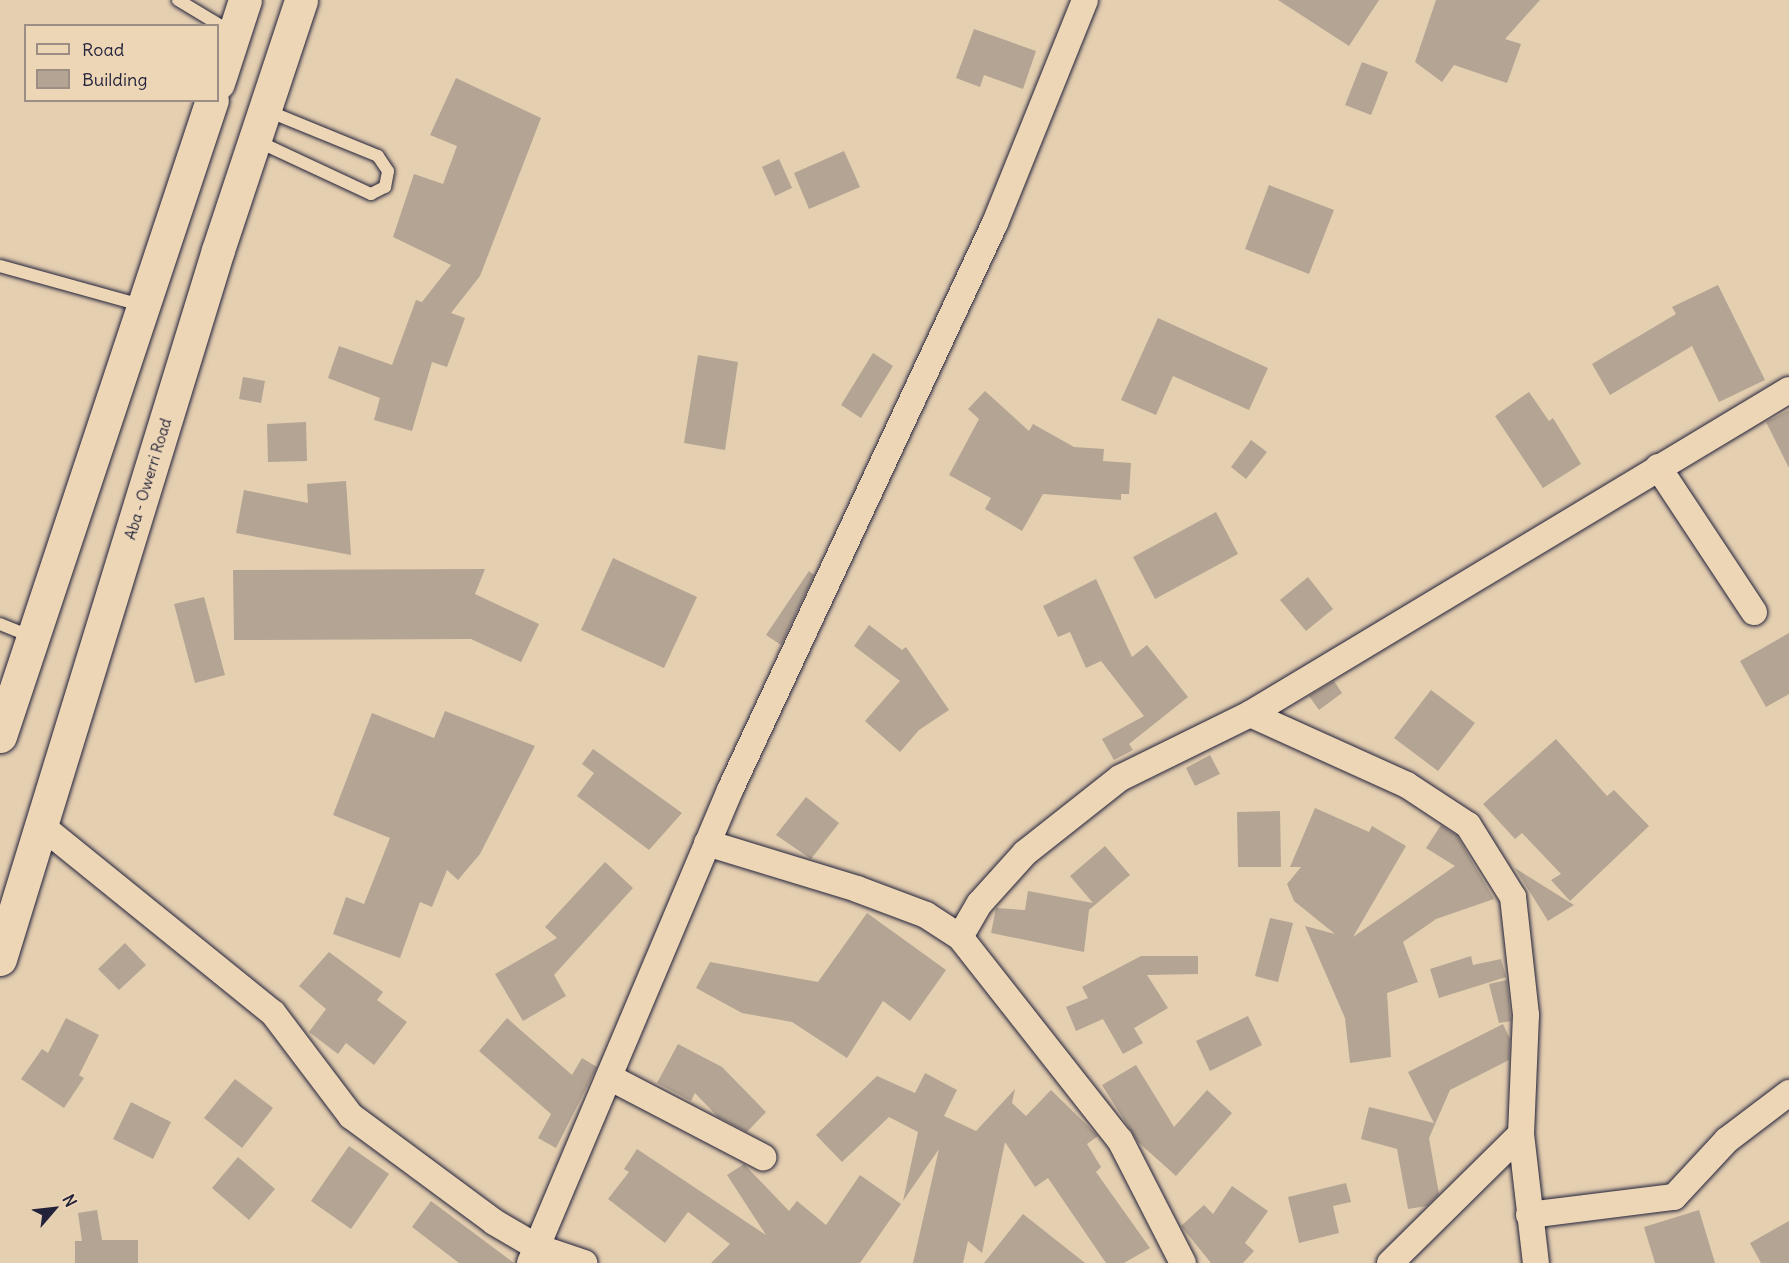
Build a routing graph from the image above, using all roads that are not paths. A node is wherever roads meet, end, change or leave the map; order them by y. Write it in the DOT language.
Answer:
graph roads {
  1 [pos="178,0"];
  2 [pos="245,0"];
  3 [pos="301,0"];
  4 [pos="1085,0"];
  5 [pos="218,24"];
  6 [pos="219,25"];
  7 [pos="234,34"];
  8 [pos="219,80"];
  9 [pos="211,102"];
  10 [pos="260,125"];
  11 [pos="0,266"];
  12 [pos="142,305"];
  13 [pos="1789,390"];
  14 [pos="1658,467"];
  15 [pos="1754,612"];
  16 [pos="0,624"];
  17 [pos="30,636"];
  18 [pos="8,683"];
  19 [pos="1250,714"];
  20 [pos="0,736"];
  21 [pos="43,827"];
  22 [pos="707,843"];
  23 [pos="960,937"];
  24 [pos="0,959"];
  25 [pos="609,1077"];
  26 [pos="1789,1093"];
  27 [pos="1521,1134"];
  28 [pos="763,1156"];
  29 [pos="1529,1215"];
  30 [pos="534,1255"];
  31 [pos="584,1263"];
  32 [pos="1183,1263"];
  33 [pos="1390,1263"];
  34 [pos="1536,1263"];
  1 -- 5 [label="lane"];
  2 -- 7 [label="highway"];
  3 -- 10 [label="highway, Aba - Owerri Road"];
  4 -- 22 [label="street"];
  6 -- 7 [label="lane"];
  7 -- 8 [label="highway"];
  9 -- 12 [label="highway"];
  10 -- 10 [label="lane"];
  10 -- 21 [label="highway, Aba - Owerri Road"];
  11 -- 12 [label="lane"];
  12 -- 17 [label="highway"];
  13 -- 14 [label="street"];
  14 -- 15 [label="street"];
  14 -- 19 [label="street"];
  16 -- 17 [label="lane"];
  17 -- 18 [label="highway"];
  18 -- 20 [label="highway"];
  19 -- 23 [label="street"];
  19 -- 27 [label="street"];
  21 -- 24 [label="highway, Aba - Owerri Road"];
  21 -- 30 [label="street"];
  22 -- 23 [label="street"];
  22 -- 25 [label="street"];
  23 -- 32 [label="street"];
  25 -- 28 [label="street"];
  25 -- 30 [label="street"];
  26 -- 29 [label="street"];
  27 -- 29 [label="street"];
  27 -- 33 [label="street"];
  29 -- 34 [label="street"];
  30 -- 31 [label="street"];
}
